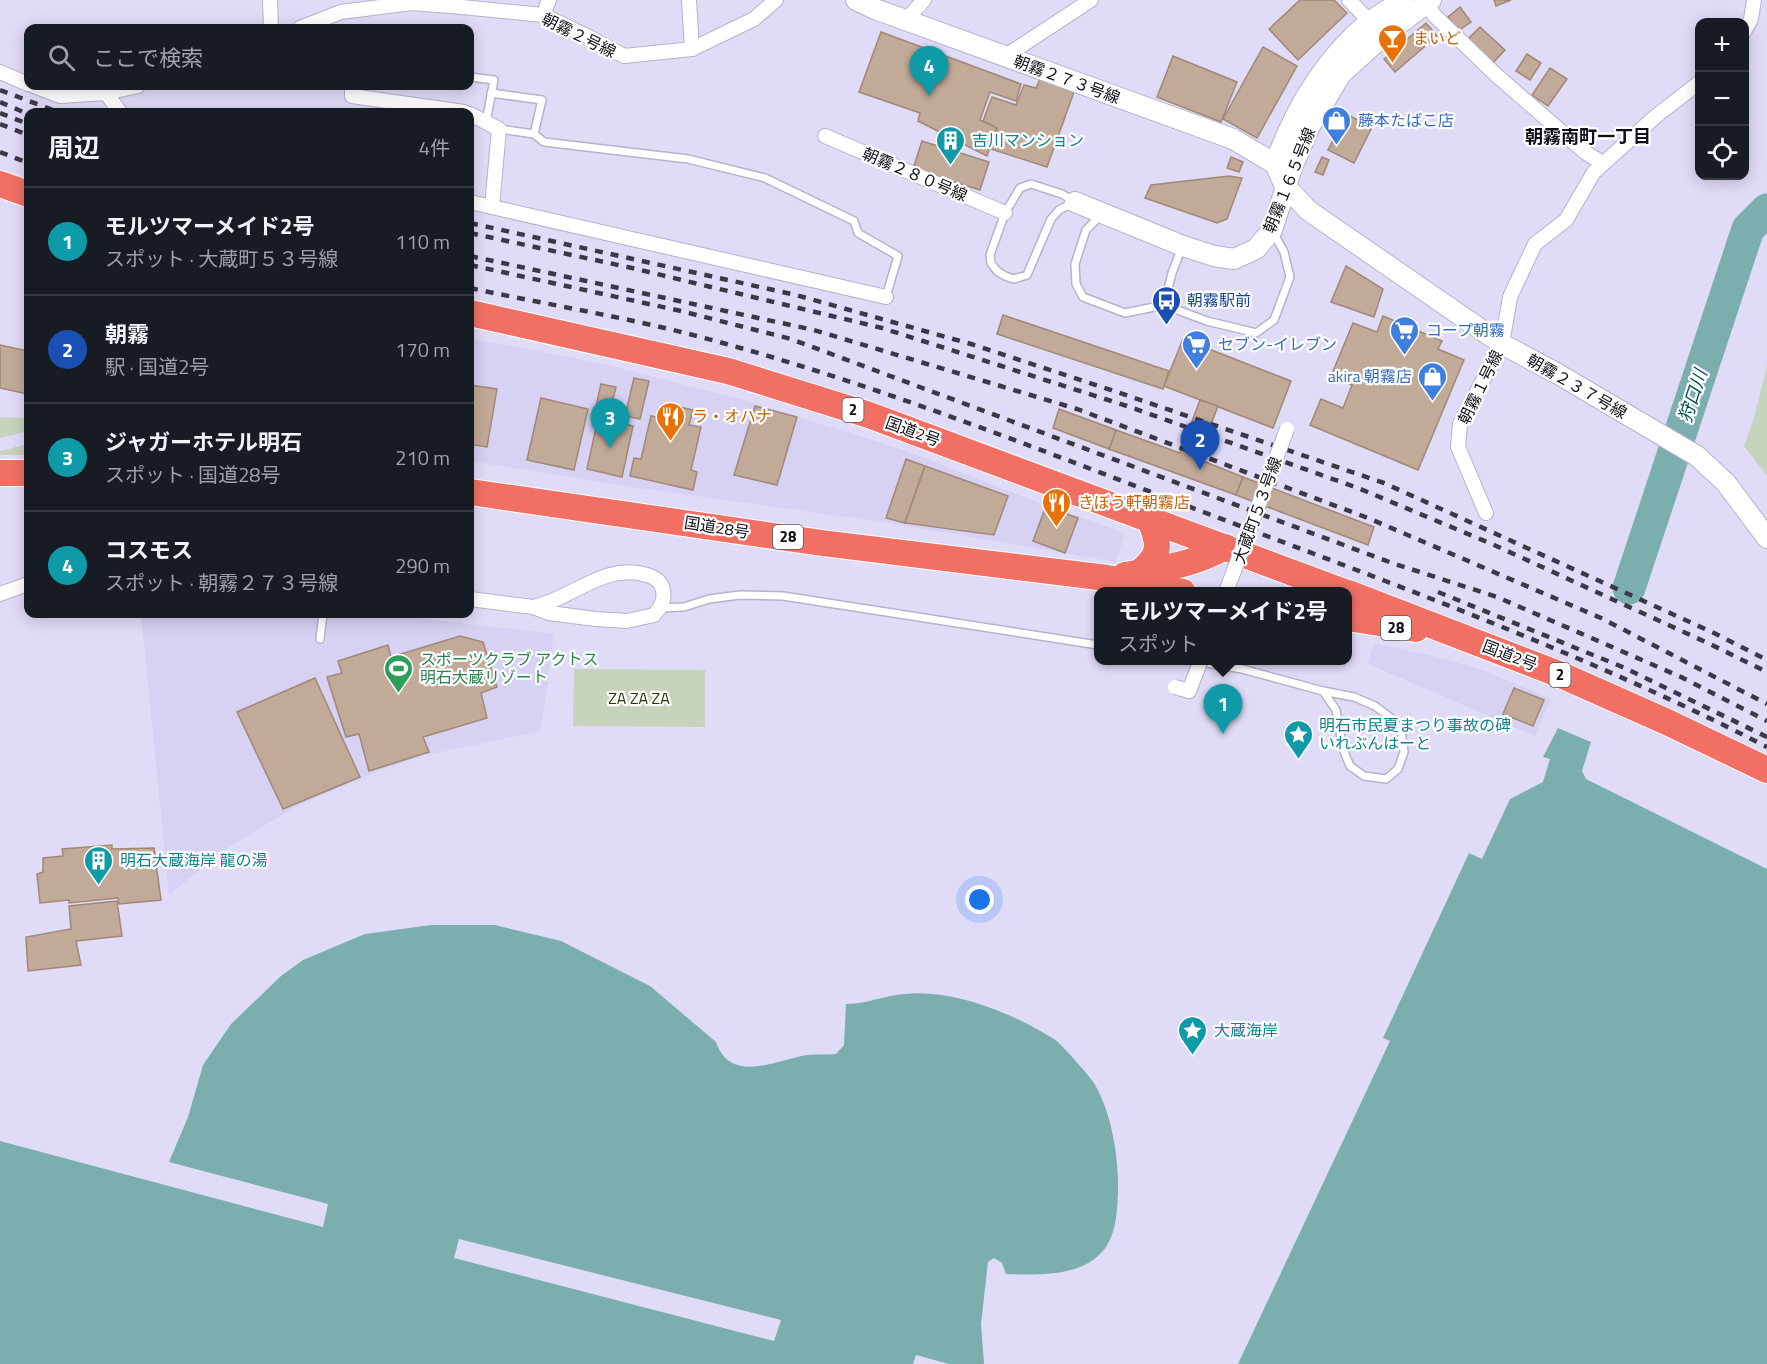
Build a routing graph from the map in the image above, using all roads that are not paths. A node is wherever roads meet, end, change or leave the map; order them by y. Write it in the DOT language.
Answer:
graph roads {
  1 [pos="270,0"];
  2 [pos="549,0"];
  3 [pos="689,0"];
  4 [pos="776,0"];
  5 [pos="856,0"];
  6 [pos="924,0"];
  7 [pos="1090,0"];
  8 [pos="1349,0"];
  9 [pos="1403,0"];
  10 [pos="1754,0"];
  11 [pos="1426,1"];
  12 [pos="463,4"];
  13 [pos="543,15"];
  14 [pos="906,20"];
  15 [pos="1749,23"];
  16 [pos="271,24"];
  17 [pos="310,24"];
  18 [pos="1376,29"];
  19 [pos="692,49"];
  20 [pos="1004,57"];
  21 [pos="0,72"];
  22 [pos="474,77"];
  23 [pos="24,82"];
  24 [pos="1695,86"];
  25 [pos="44,90"];
  26 [pos="120,90"];
  27 [pos="352,90"];
  28 [pos="106,93"];
  29 [pos="491,93"];
  30 [pos="117,108"];
  31 [pos="432,108"];
  32 [pos="474,117"];
  33 [pos="486,122"];
  34 [pos="499,129"];
  35 [pos="534,134"];
  36 [pos="825,136"];
  37 [pos="1604,163"];
  38 [pos="1275,164"];
  39 [pos="0,184"];
  40 [pos="1285,186"];
  41 [pos="24,193"];
  42 [pos="1075,202"];
  43 [pos="474,203"];
  44 [pos="492,207"];
  45 [pos="1005,213"];
  46 [pos="1103,213"];
  47 [pos="1272,230"];
  48 [pos="1183,246"];
  49 [pos="886,297"];
  50 [pos="1164,305"];
  51 [pos="474,314"];
  52 [pos="1502,344"];
  53 [pos="1287,429"];
  54 [pos="0,473"];
  55 [pos="24,473"];
  56 [pos="474,493"];
  57 [pos="1486,513"];
  58 [pos="1149,517"];
  59 [pos="1767,538"];
  60 [pos="1225,547"];
  61 [pos="1140,572"];
  62 [pos="1107,578"];
  63 [pos="24,585"];
  64 [pos="1160,587"];
  65 [pos="1228,587"];
  66 [pos="1333,587"];
  67 [pos="0,594"];
  68 [pos="1352,594"];
  69 [pos="474,600"];
  70 [pos="533,607"];
  71 [pos="660,608"];
  72 [pos="323,618"];
  73 [pos="1352,619"];
  74 [pos="1446,630"];
  75 [pos="320,639"];
  76 [pos="1094,644"];
  77 [pos="1199,665"];
  78 [pos="1218,665"];
  79 [pos="1175,687"];
  80 [pos="1323,691"];
  81 [pos="1767,770"];
  1 -- 16 [label="street"];
  2 -- 13 [label="street"];
  3 -- 19 [label="street"];
  4 -- 19 [label="street, 朝霧２号線"];
  5 -- 14 [label="street, 朝霧２７３号線"];
  6 -- 14 [label="street"];
  7 -- 20 [label="street"];
  8 -- 18 [label="street"];
  9 -- 18 [label="street, 朝霧１６５号線"];
  10 -- 15 [label="street"];
  11 -- 18 [label="street, 朝霧１６５号線"];
  11 -- 37 [label="street"];
  12 -- 13 [label="street, 朝霧２号線"];
  12 -- 17 [label="street, 朝霧２号線"];
  13 -- 19 [label="street, 朝霧２号線"];
  14 -- 20 [label="street, 朝霧２７３号線"];
  18 -- 38 [label="street, 朝霧１６５号線"];
  18 -- 40 [label="street, 朝霧１６５号線"];
  20 -- 38 [label="street, 朝霧２７３号線"];
  21 -- 23 [label="street"];
  22 -- 29 [label="lane"];
  24 -- 37 [label="street, 朝霧１号線"];
  25 -- 28 [label="street"];
  26 -- 28 [label="street"];
  27 -- 31 [label="street"];
  28 -- 30 [label="street"];
  29 -- 33 [label="lane"];
  29 -- 35 [label="lane"];
  32 -- 33 [label="street"];
  33 -- 34 [label="street"];
  34 -- 35 [label="lane"];
  34 -- 44 [label="street"];
  35 -- 49 [label="lane"];
  36 -- 45 [label="street, 朝霧２８０号線"];
  37 -- 52 [label="street, 朝霧１号線"];
  38 -- 40 [label="street, 朝霧２３７号線"];
  39 -- 41 [label="highway"];
  40 -- 47 [label="street, 朝霧１６５号線"];
  40 -- 52 [label="street, 朝霧２３７号線"];
  42 -- 45 [label="lane"];
  42 -- 45 [label="lane"];
  42 -- 46 [label="street, 朝霧１６５号線"];
  43 -- 44 [label="street"];
  44 -- 49 [label="street"];
  46 -- 48 [label="street, 朝霧１６５号線"];
  46 -- 50 [label="lane"];
  47 -- 48 [label="street, 朝霧１６５号線"];
  47 -- 50 [label="lane"];
  48 -- 50 [label="lane"];
  51 -- 58 [label="highway, 国道2号 / 2"];
  52 -- 57 [label="street, 朝霧１号線"];
  52 -- 59 [label="street, 朝霧２３７号線"];
  53 -- 65 [label="street, 大蔵町５３号線, bridge"];
  54 -- 55 [label="highway"];
  56 -- 62 [label="highway, 国道28号 / 28"];
  58 -- 60 [label="highway, 国道2号 / 2"];
  58 -- 61 [label="highway"];
  60 -- 61 [label="highway, 国道28号 / 28"];
  60 -- 66 [label="highway, 国道2号 / 2"];
  61 -- 62 [label="highway, 国道28号 / 28"];
  62 -- 64 [label="highway, 国道28号 / 28"];
  63 -- 67 [label="street"];
  68 -- 74 [label="highway, 国道2号 / 2"];
  69 -- 70 [label="street"];
  70 -- 71 [label="street"];
  70 -- 71 [label="street"];
  71 -- 76 [label="lane"];
  72 -- 75 [label="lane"];
  73 -- 74 [label="highway, 28"];
  74 -- 81 [label="highway, 国道2号 / 2"];
  77 -- 79 [label="street, bridge"];
  78 -- 80 [label="lane"];
  80 -- 80 [label="lane"];
}
